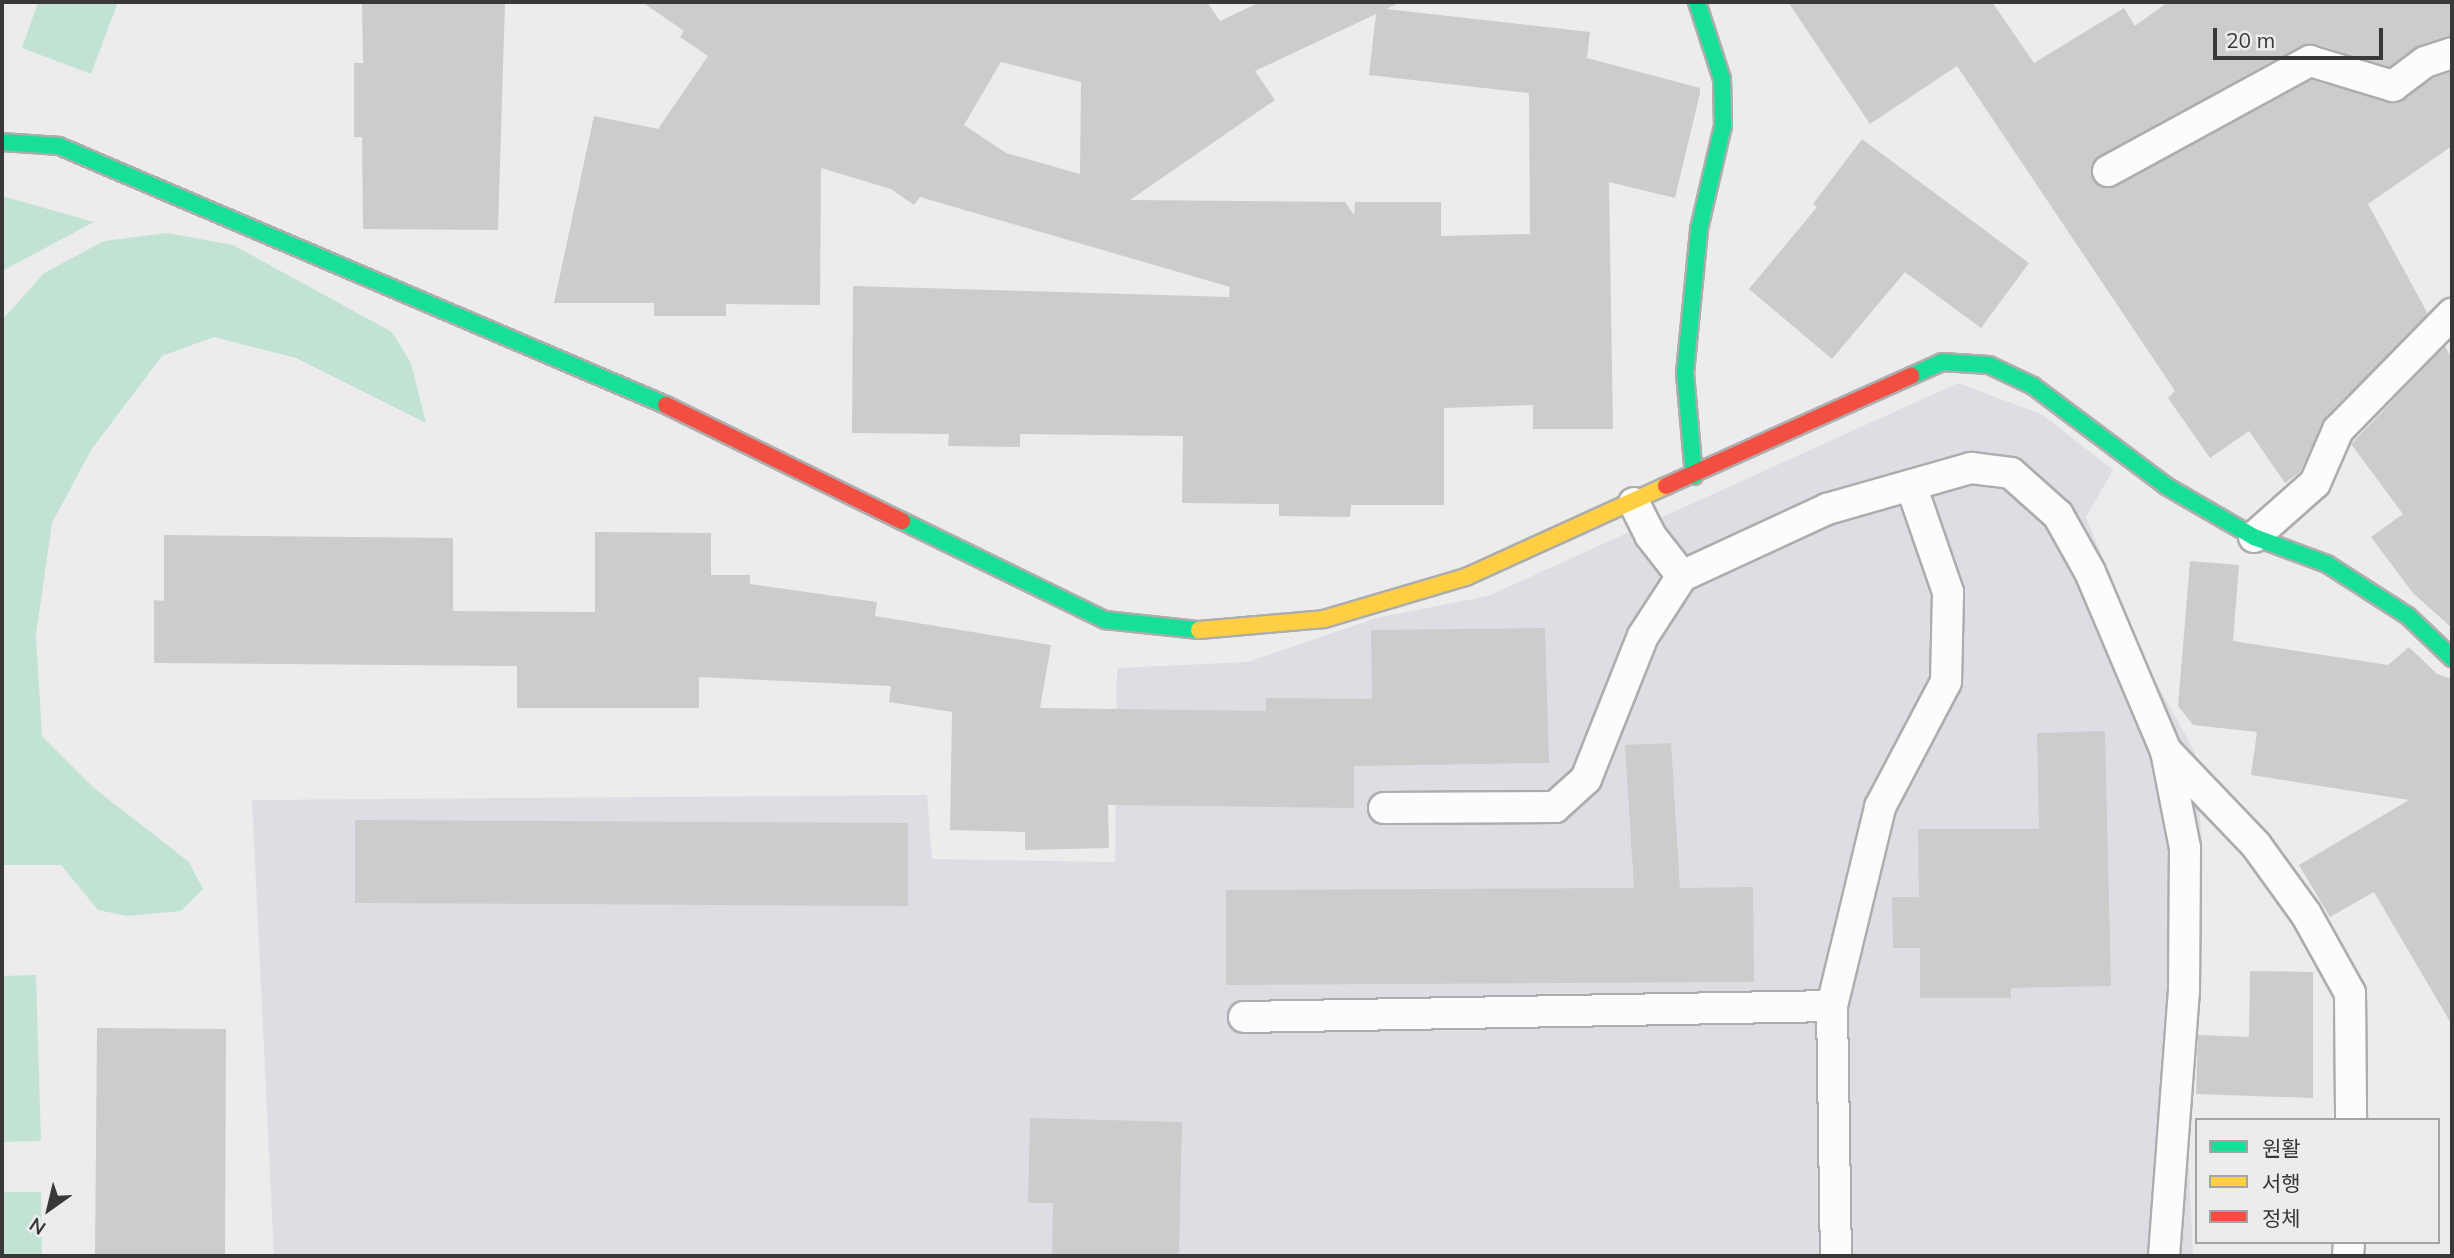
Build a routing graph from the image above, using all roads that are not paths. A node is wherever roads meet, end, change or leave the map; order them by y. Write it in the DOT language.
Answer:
graph roads {
  1 [pos="1697,2"];
  2 [pos="2452,53"];
  3 [pos="2,142"];
  4 [pos="2109,171"];
  5 [pos="2452,314"];
  6 [pos="1694,476"];
  7 [pos="1911,485"];
  8 [pos="1634,503"];
  9 [pos="2254,537"];
  10 [pos="1682,576"];
  11 [pos="2452,658"];
  12 [pos="2166,751"];
  13 [pos="1384,808"];
  14 [pos="1832,1006"];
  15 [pos="1244,1017"];
  16 [pos="2351,1118"];
  17 [pos="1836,1256"];
  18 [pos="2164,1256"];
  1 -- 6 [label="street"];
  2 -- 4 [label="lane"];
  3 -- 8 [label="street"];
  5 -- 9 [label="lane"];
  6 -- 8 [label="street"];
  6 -- 9 [label="street"];
  7 -- 10 [label="lane"];
  7 -- 12 [label="lane"];
  7 -- 14 [label="lane"];
  8 -- 10 [label="lane"];
  9 -- 11 [label="street"];
  10 -- 13 [label="lane"];
  12 -- 16 [label="lane"];
  12 -- 18 [label="lane"];
  14 -- 15 [label="lane"];
  14 -- 17 [label="lane"];
}
